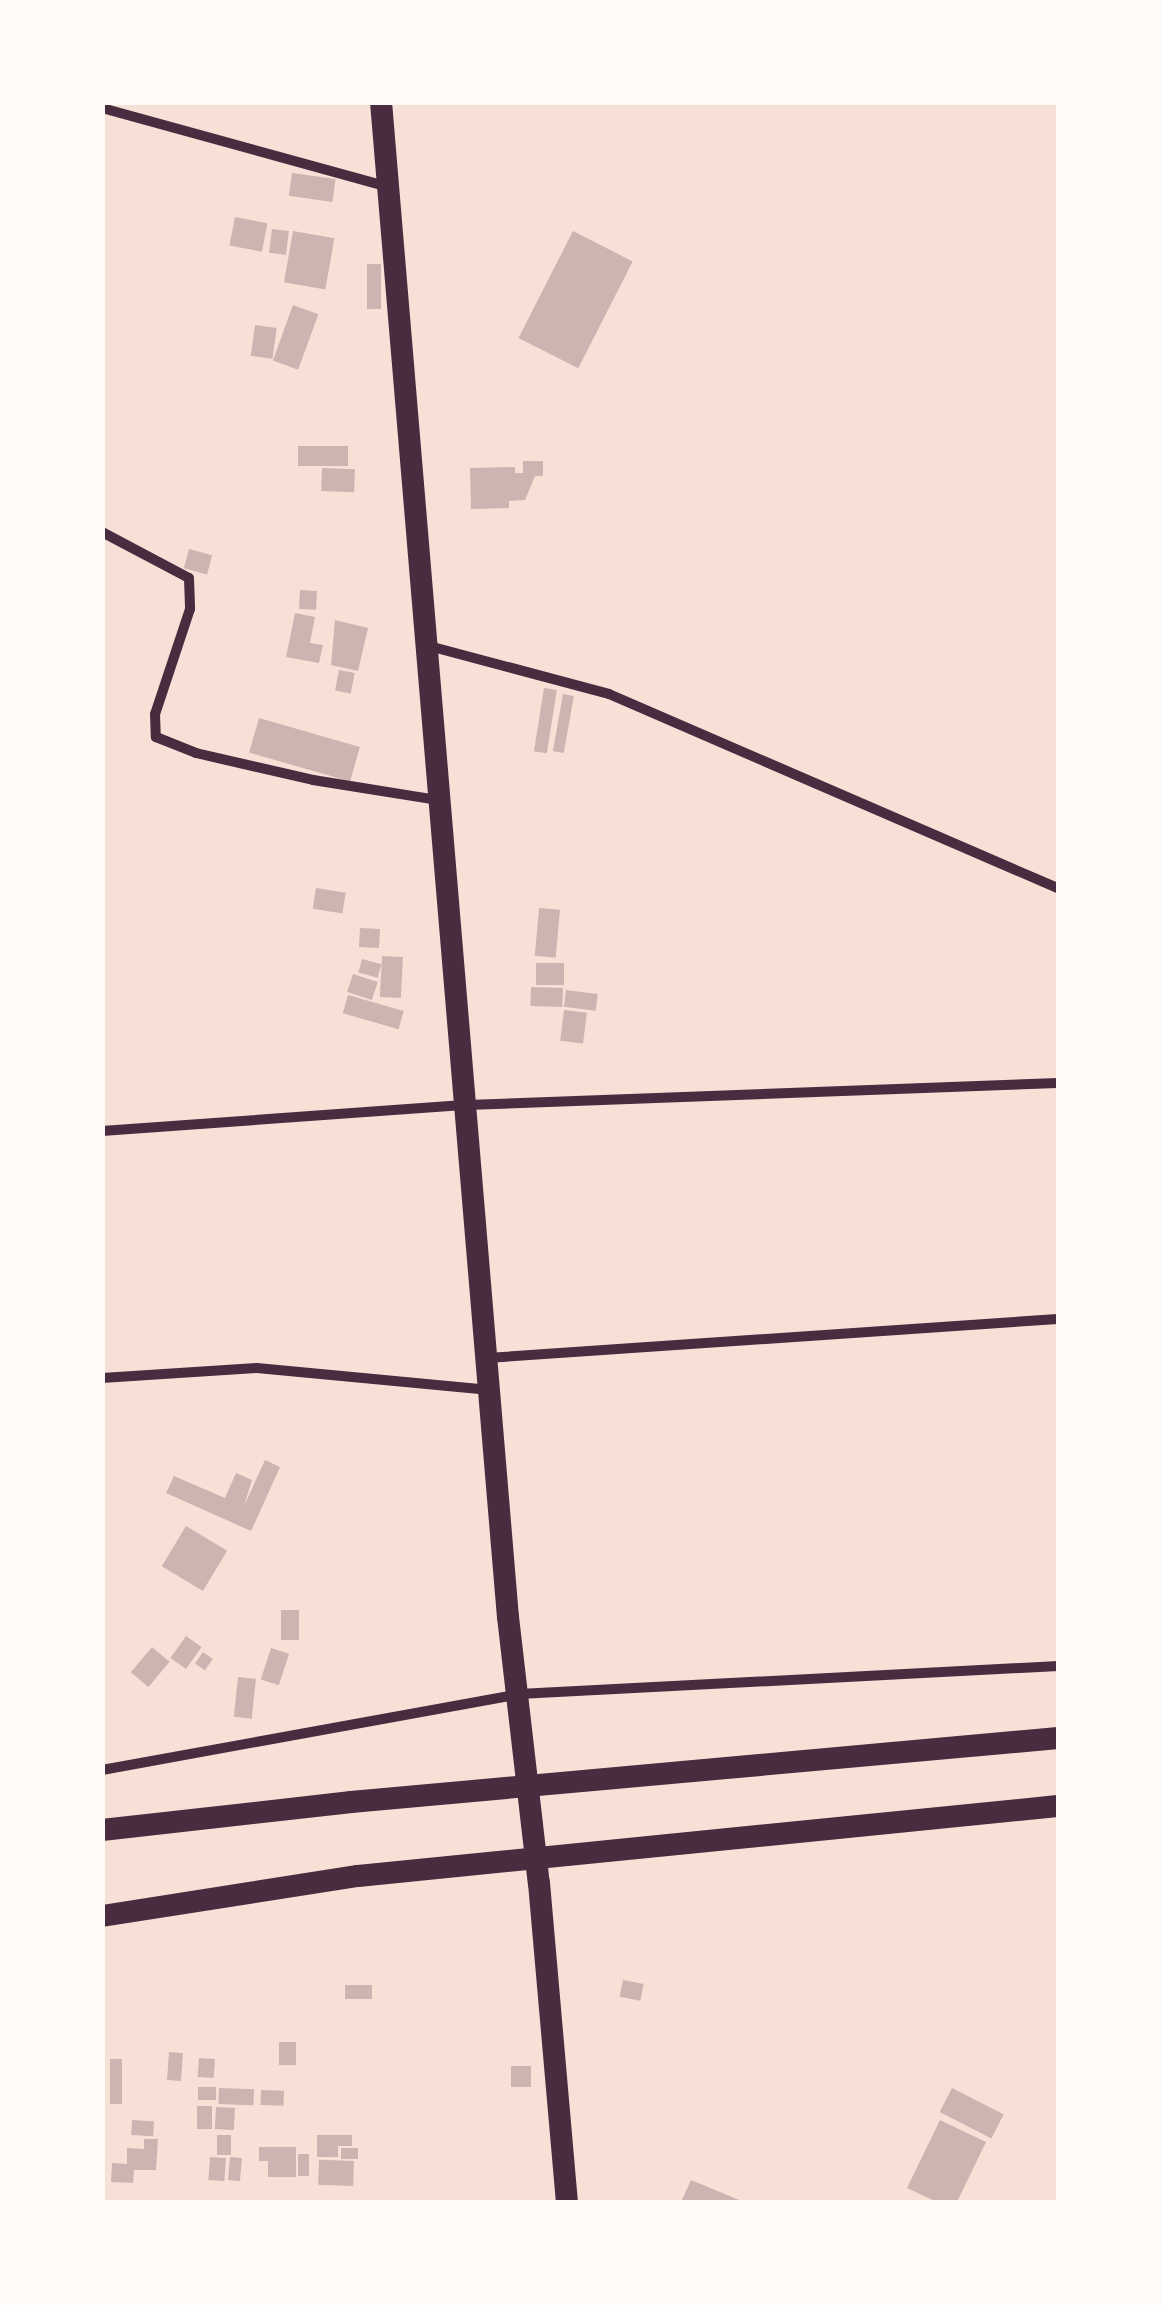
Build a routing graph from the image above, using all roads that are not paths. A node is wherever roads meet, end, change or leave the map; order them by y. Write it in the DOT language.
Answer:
graph roads {
  1 [pos="381,102"];
  2 [pos="102,108"];
  3 [pos="390,187"];
  4 [pos="102,532"];
  5 [pos="429,646"];
  6 [pos="439,800"];
  7 [pos="1058,888"];
  8 [pos="1058,1082"];
  9 [pos="467,1106"];
  10 [pos="102,1131"];
  11 [pos="1058,1318"];
  12 [pos="486,1358"];
  13 [pos="102,1378"];
  14 [pos="490,1390"];
  15 [pos="1058,1666"];
  16 [pos="519,1694"];
  17 [pos="1058,1738"];
  18 [pos="102,1770"];
  19 [pos="1058,1806"];
  20 [pos="102,1830"];
  21 [pos="102,1916"];
  22 [pos="567,2202"];
  1 -- 3 [label="main road"];
  2 -- 3 [label="street"];
  3 -- 5 [label="main road"];
  4 -- 6 [label="street"];
  5 -- 6 [label="main road"];
  5 -- 7 [label="street"];
  6 -- 9 [label="main road"];
  8 -- 9 [label="street"];
  9 -- 10 [label="street"];
  9 -- 12 [label="main road"];
  11 -- 12 [label="street"];
  12 -- 14 [label="main road"];
  13 -- 14 [label="street"];
  14 -- 16 [label="main road"];
  15 -- 16 [label="street"];
  16 -- 18 [label="street"];
  16 -- 22 [label="main road"];
  17 -- 20 [label="main road"];
  19 -- 21 [label="main road"];
}
